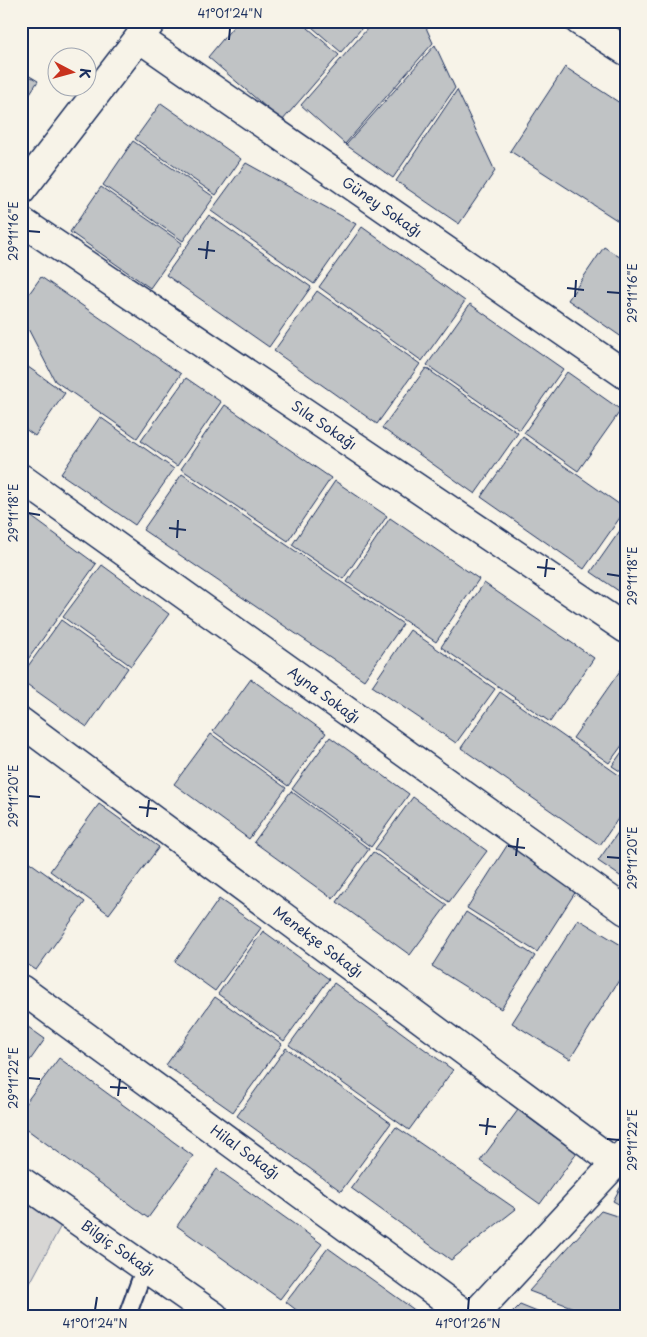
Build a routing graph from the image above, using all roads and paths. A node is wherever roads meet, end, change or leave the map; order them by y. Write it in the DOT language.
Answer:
graph roads {
  1 [pos="579,21"];
  2 [pos="145,30"];
  3 [pos="626,51"];
  4 [pos="21,191"];
  5 [pos="21,221"];
  6 [pos="626,375"];
  7 [pos="21,478"];
  8 [pos="626,629"];
  9 [pos="21,722"];
  10 [pos="626,911"];
  11 [pos="21,989"];
  12 [pos="620,1157"];
  13 [pos="21,1181"];
  14 [pos="145,1267"];
  15 [pos="127,1316"];
  16 [pos="214,1316"];
  17 [pos="468,1316"];
  18 [pos="473,1316"];
  1 -- 3 [label="street"];
  2 -- 4 [label="street"];
  2 -- 6 [label="street, Güney Sokağı"];
  5 -- 8 [label="street, Sıla Sokağı"];
  7 -- 10 [label="street, Ayna Sokağı"];
  9 -- 12 [label="street, Menekşe Sokağı"];
  11 -- 17 [label="street, Hilal Sokağı"];
  12 -- 18 [label="street"];
  13 -- 14 [label="street, Bilgiç Sokağı"];
  14 -- 15 [label="lane"];
  14 -- 16 [label="street, Bilgiç Sokağı"];
}
